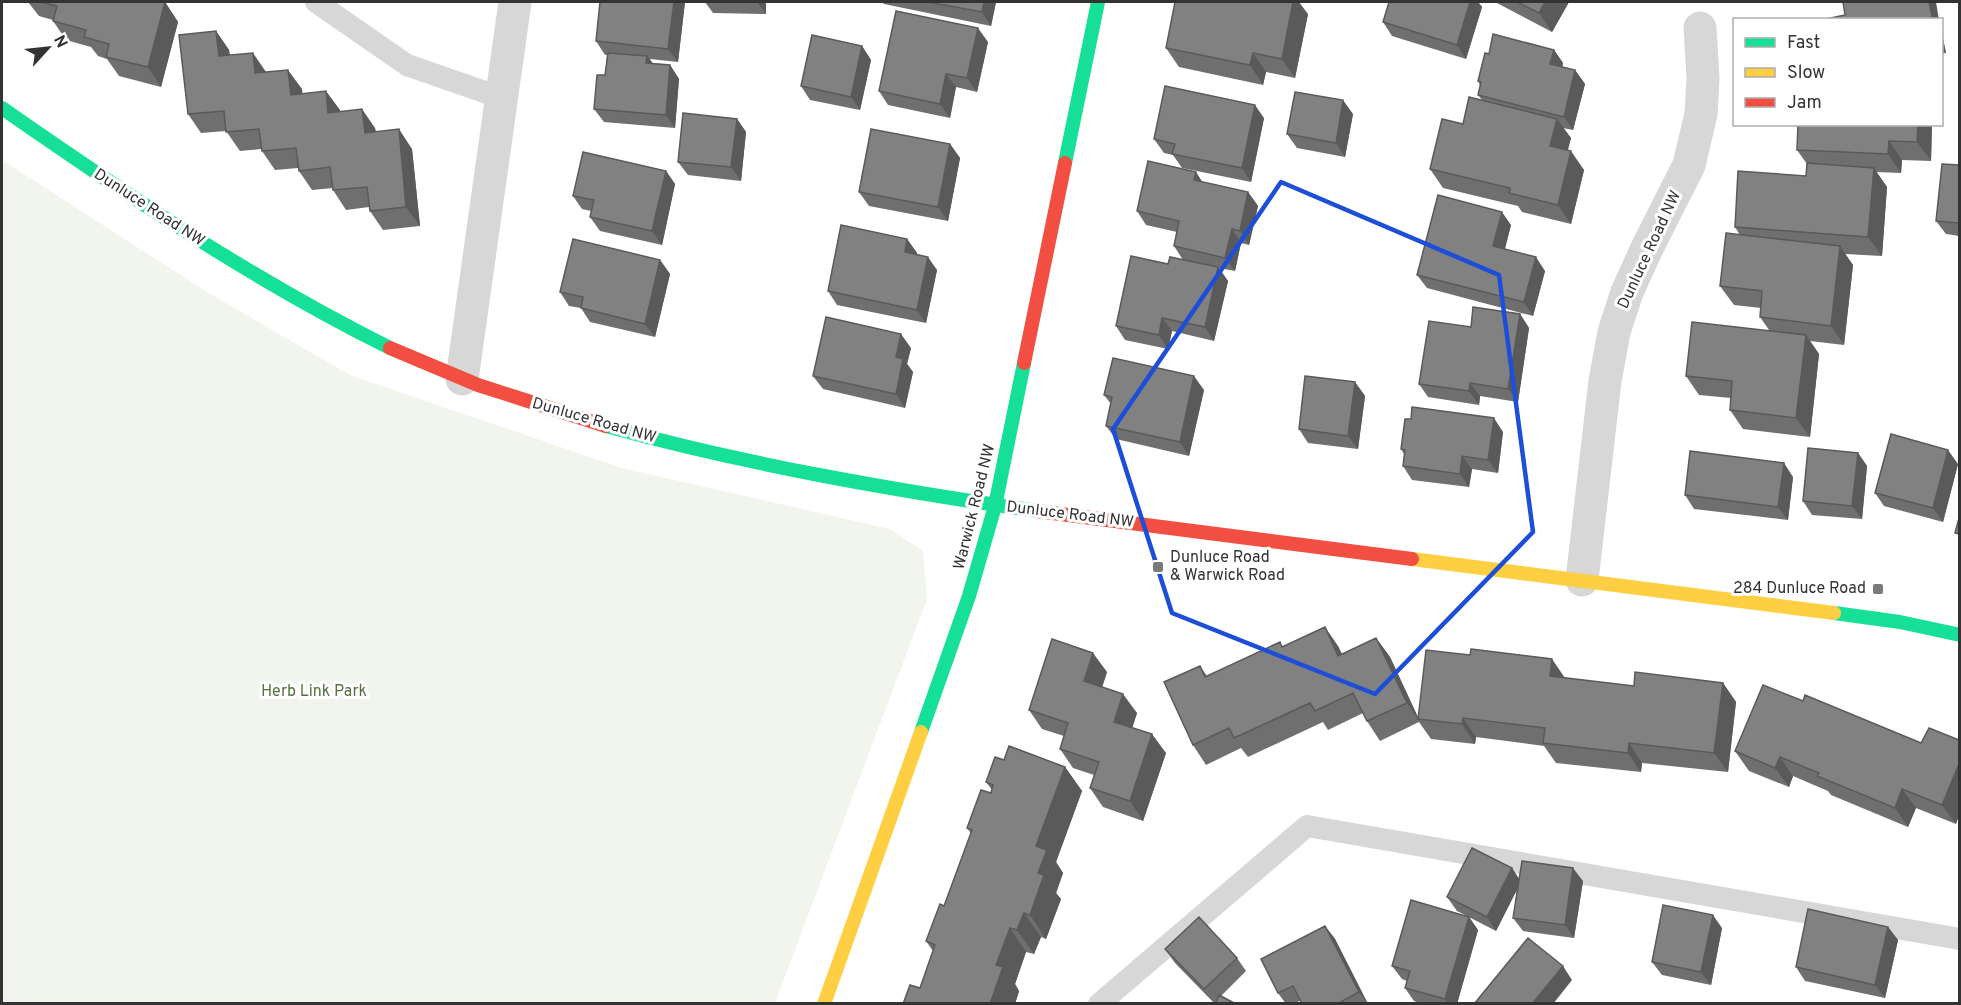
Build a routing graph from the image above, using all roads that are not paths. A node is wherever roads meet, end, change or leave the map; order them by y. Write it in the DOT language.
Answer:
graph roads {
  1 [pos="316,2"];
  2 [pos="515,2"];
  3 [pos="1098,2"];
  4 [pos="1701,28"];
  5 [pos="502,98"];
  6 [pos="2,108"];
  7 [pos="462,379"];
  8 [pos="995,506"];
  9 [pos="1582,580"];
  10 [pos="1959,635"];
  11 [pos="1959,939"];
  12 [pos="824,1004"];
  13 [pos="1099,1004"];
  1 -- 5 [label="lane"];
  2 -- 5 [label="street"];
  3 -- 8 [label="street, Warwick Road NW"];
  4 -- 9 [label="street, Dunluce Road NW"];
  5 -- 7 [label="street"];
  6 -- 7 [label="street, Dunluce Road NW"];
  7 -- 8 [label="street, Dunluce Road NW"];
  8 -- 9 [label="street, Dunluce Road NW"];
  8 -- 12 [label="street, Warwick Road NW"];
  9 -- 10 [label="street, Dunluce Road NW"];
  11 -- 13 [label="lane"];
}
